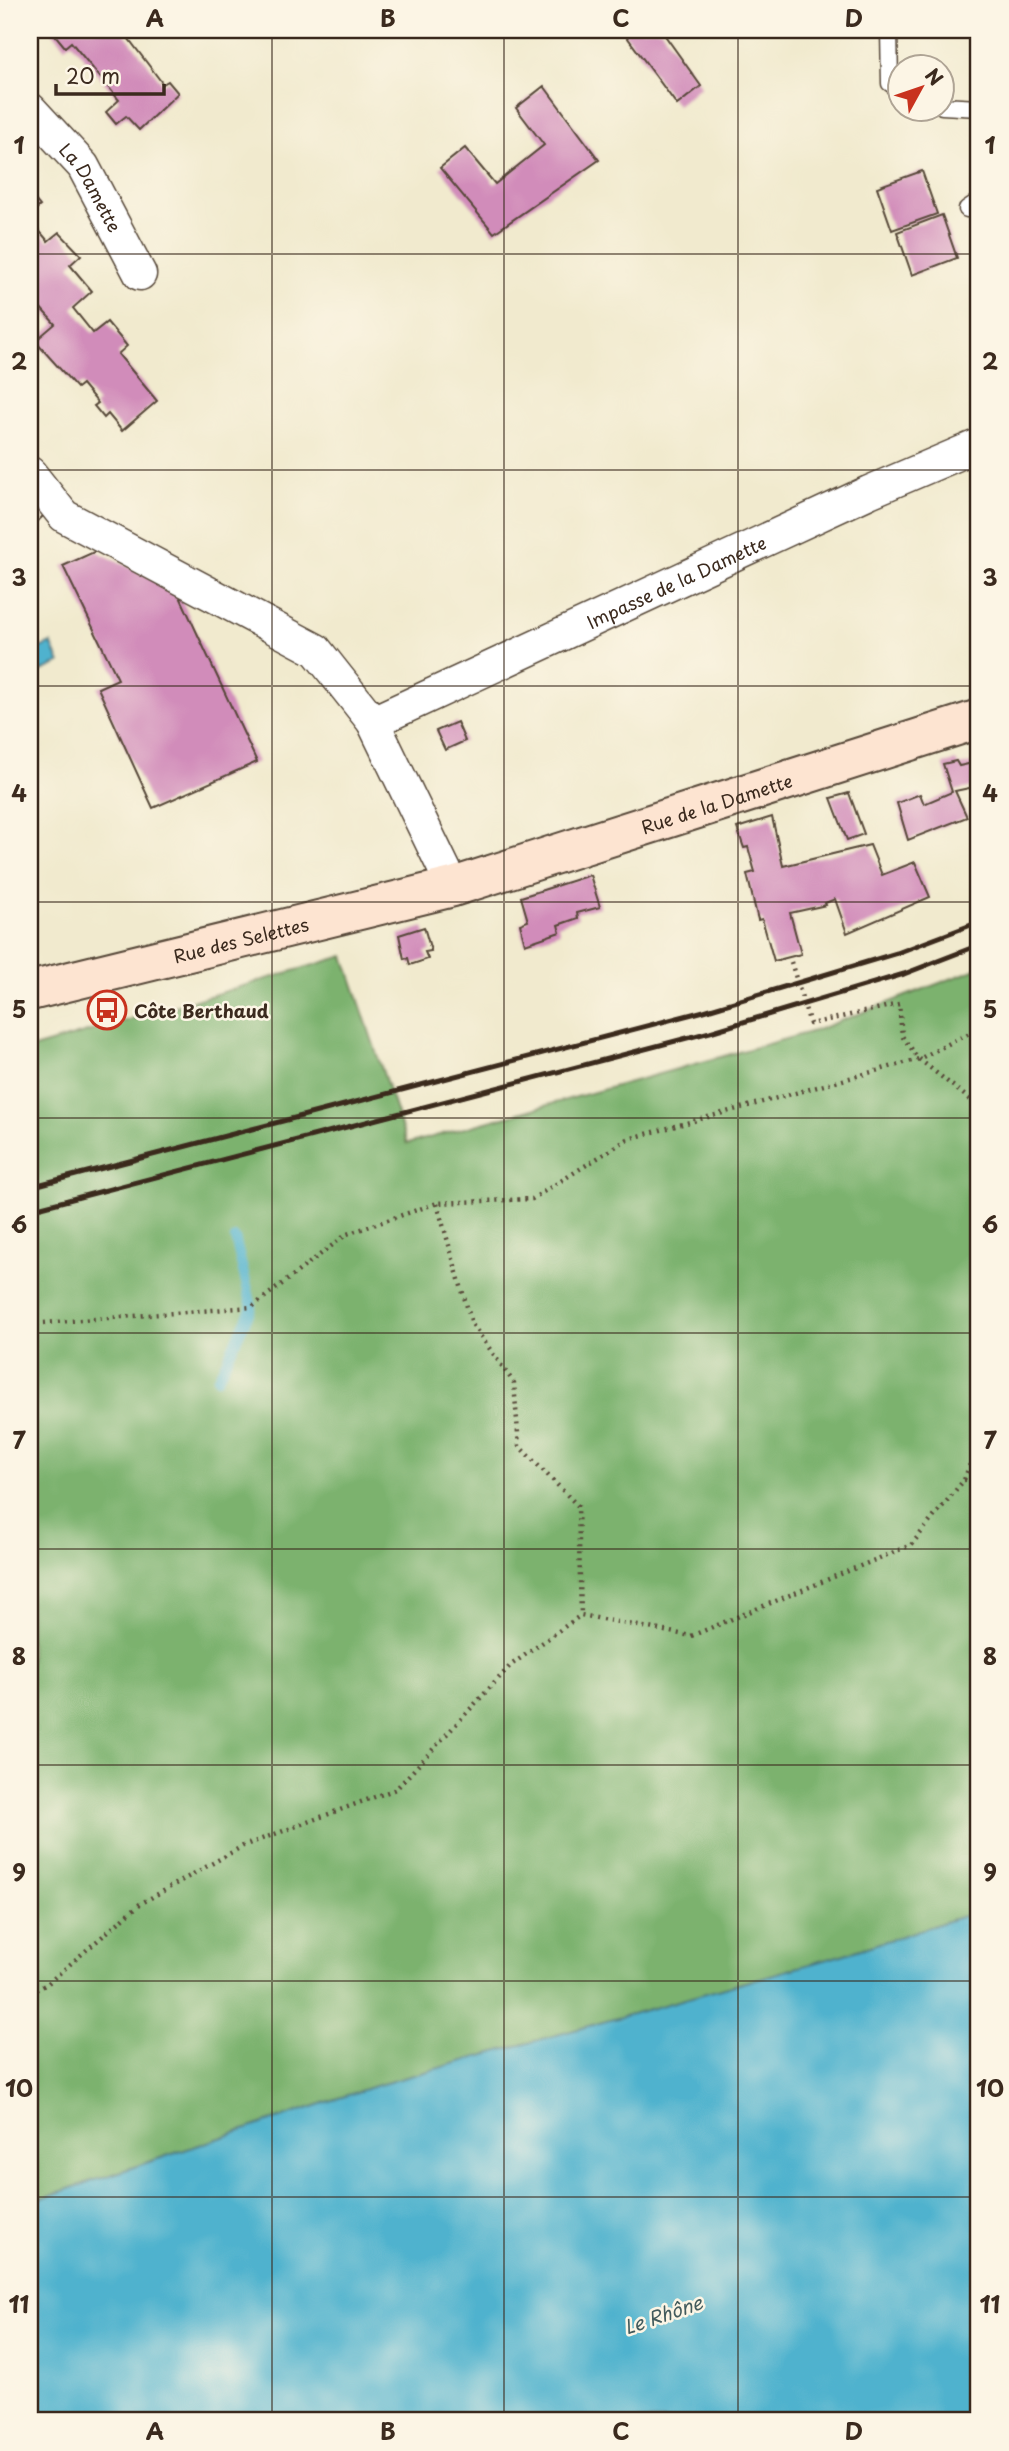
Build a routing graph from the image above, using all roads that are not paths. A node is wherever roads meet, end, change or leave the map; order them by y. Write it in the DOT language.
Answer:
graph roads {
  1 [pos="889,30"];
  2 [pos="889,52"];
  3 [pos="956,107"];
  4 [pos="979,108"];
  5 [pos="30,109"];
  6 [pos="140,274"];
  7 [pos="979,445"];
  8 [pos="30,474"];
  9 [pos="979,719"];
  10 [pos="373,722"];
  11 [pos="453,887"];
  12 [pos="30,991"];
  1 -- 2 [label="lane"];
  3 -- 4 [label="lane"];
  5 -- 6 [label="street, La Damette"];
  7 -- 10 [label="street, Impasse de la Damette"];
  8 -- 10 [label="street"];
  9 -- 11 [label="main road, Rue de la Damette"];
  10 -- 11 [label="street"];
  11 -- 12 [label="main road, Rue des Selettes"];
}
